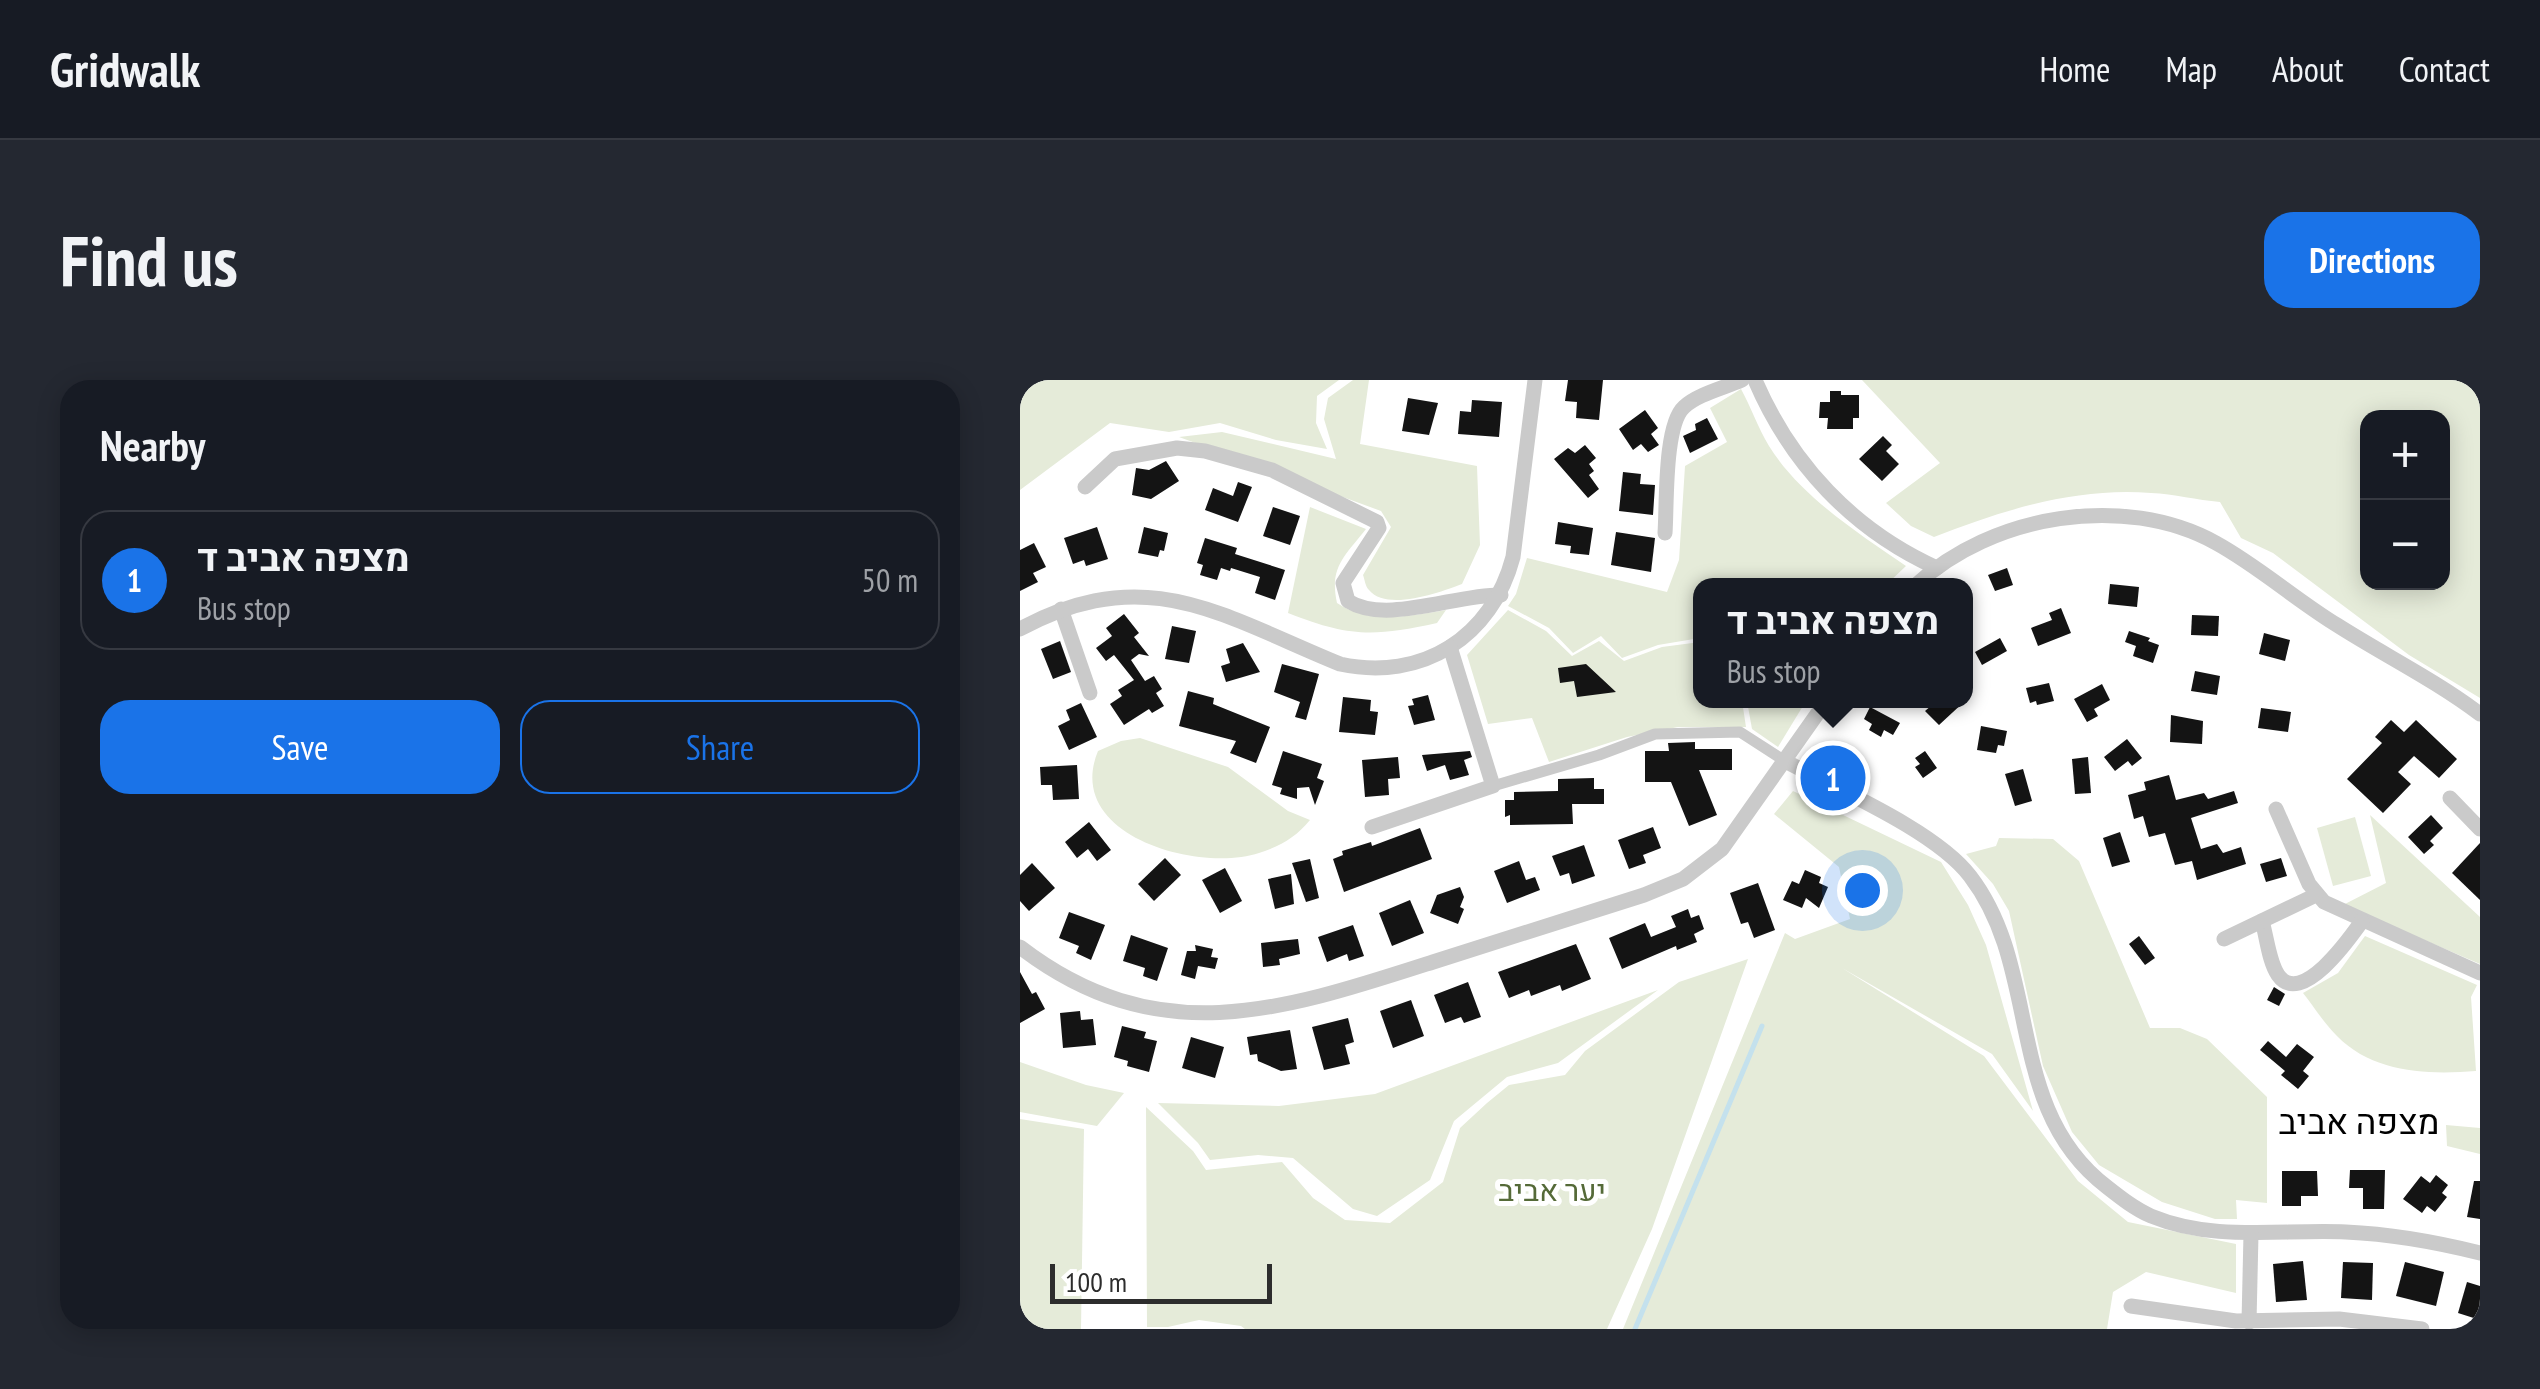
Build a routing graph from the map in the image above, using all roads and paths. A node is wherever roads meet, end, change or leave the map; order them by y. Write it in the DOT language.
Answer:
graph roads {
  1 [pos="1536,380"];
  2 [pos="1742,380"];
  3 [pos="1755,380"];
  4 [pos="1086,487"];
  5 [pos="1665,533"];
  6 [pos="1937,568"];
  7 [pos="1925,578"];
  8 [pos="1500,595"];
  9 [pos="1061,609"];
  10 [pos="1020,629"];
  11 [pos="1450,647"];
  12 [pos="1090,694"];
  13 [pos="1822,708"];
  14 [pos="2480,714"];
  15 [pos="1785,762"];
  16 [pos="1493,786"];
  17 [pos="2450,798"];
  18 [pos="2276,809"];
  19 [pos="1372,826"];
  20 [pos="2480,829"];
  21 [pos="2316,895"];
  22 [pos="2262,921"];
  23 [pos="2362,921"];
  24 [pos="2224,940"];
  25 [pos="1020,947"];
  26 [pos="2480,973"];
  27 [pos="2252,1234"];
  28 [pos="2480,1253"];
  29 [pos="2130,1306"];
  30 [pos="2249,1322"];
  31 [pos="2422,1329"];
  1 -- 8 [label="street"];
  2 -- 5 [label="street"];
  3 -- 6 [label="street"];
  4 -- 8 [label="street"];
  6 -- 7 [label="street"];
  6 -- 14 [label="street"];
  8 -- 11 [label="street"];
  9 -- 10 [label="street"];
  9 -- 11 [label="street"];
  9 -- 12 [label="street"];
  11 -- 16 [label="street"];
  13 -- 15 [label="street"];
  15 -- 16 [label="street"];
  15 -- 25 [label="street"];
  15 -- 27 [label="street"];
  16 -- 19 [label="street"];
  17 -- 20 [label="street"];
  18 -- 21 [label="street"];
  21 -- 22 [label="street"];
  21 -- 23 [label="street"];
  22 -- 23 [label="street"];
  22 -- 24 [label="street"];
  23 -- 26 [label="street"];
  27 -- 28 [label="street"];
  27 -- 30 [label="street"];
  29 -- 30 [label="street"];
  30 -- 31 [label="street"];
}
